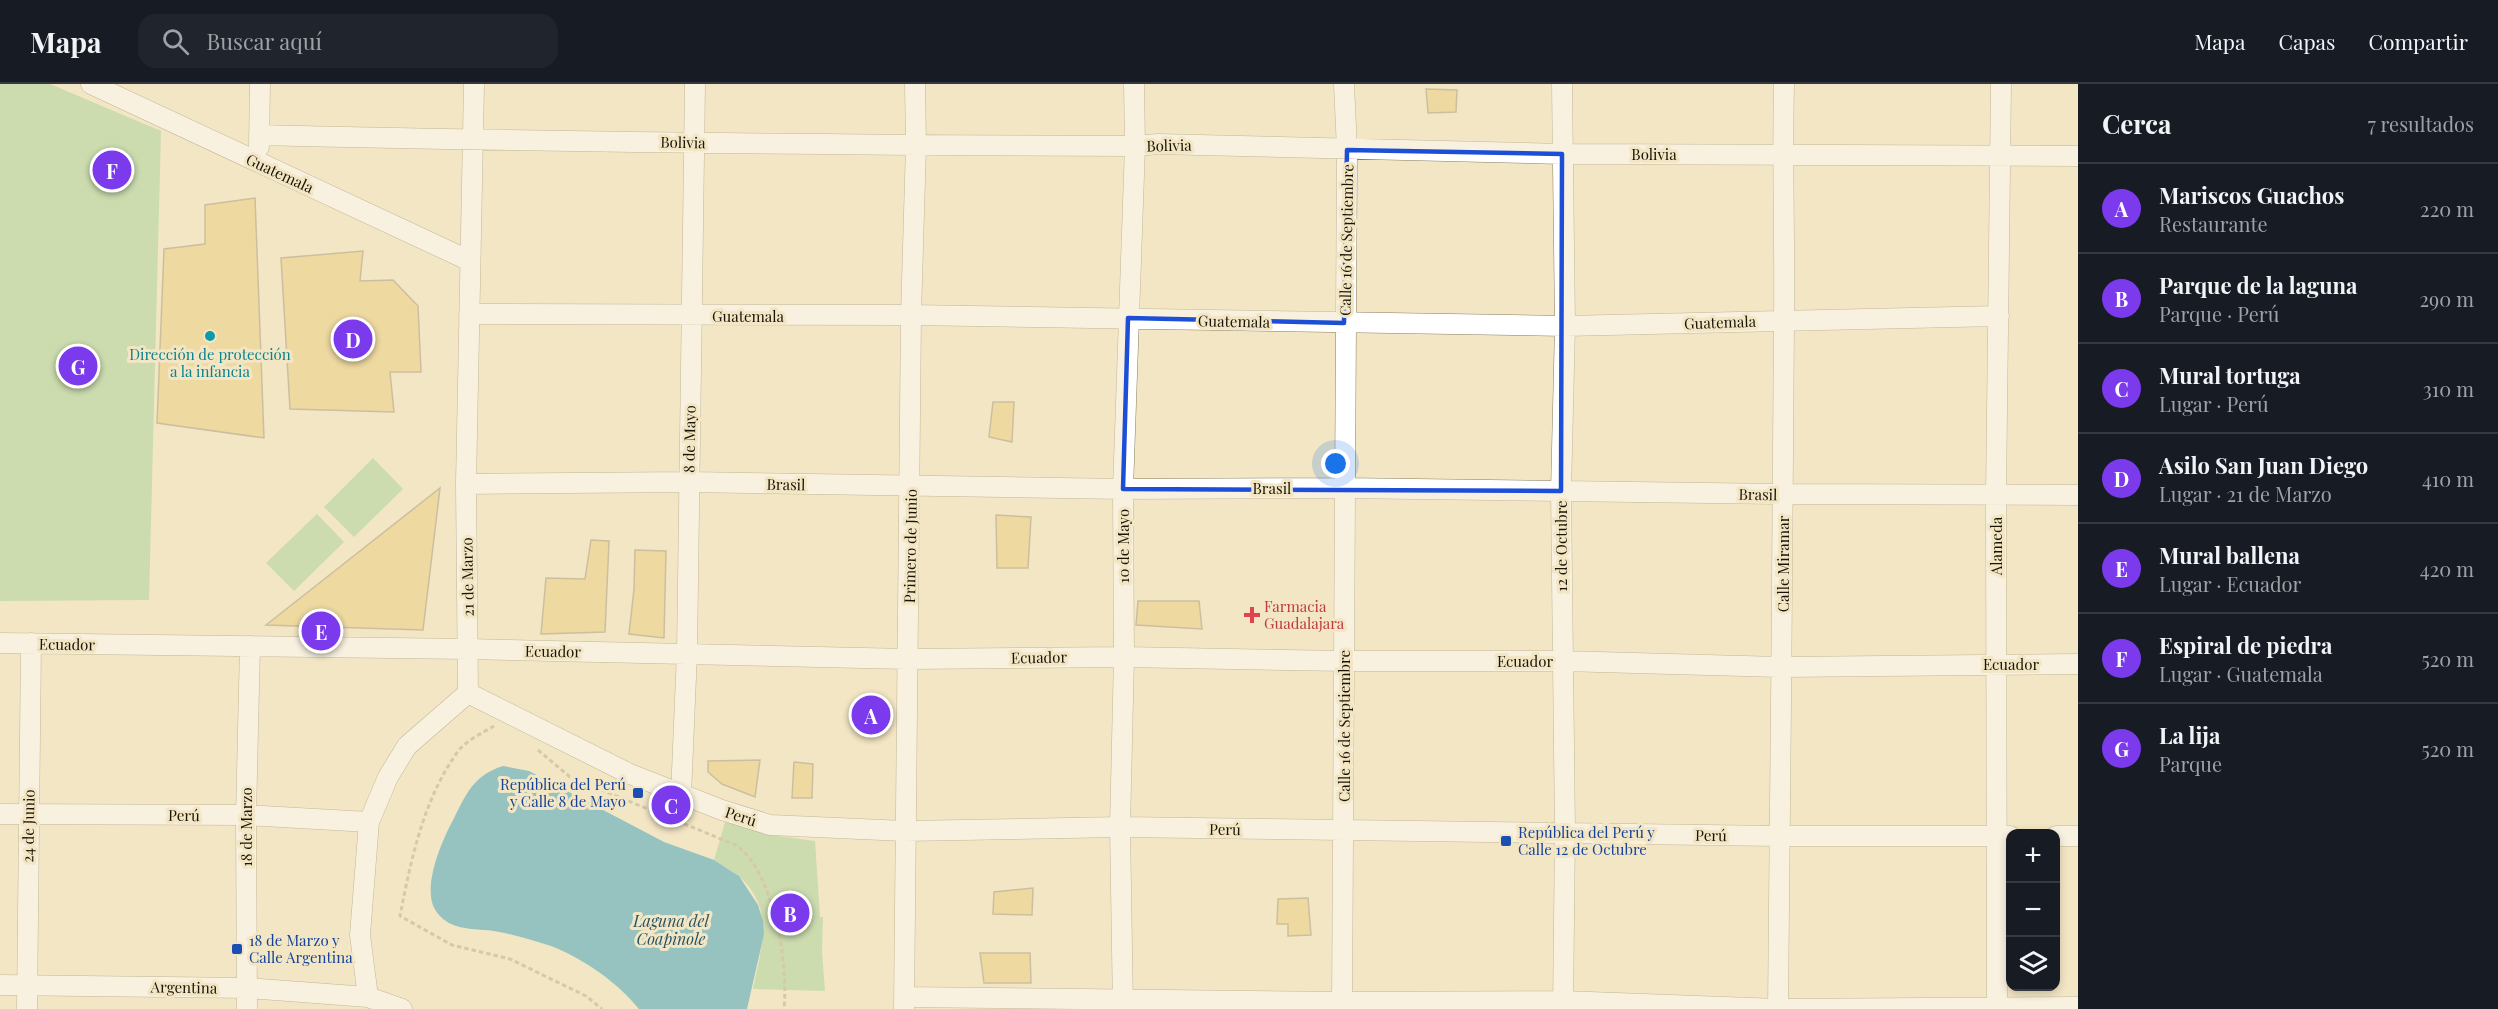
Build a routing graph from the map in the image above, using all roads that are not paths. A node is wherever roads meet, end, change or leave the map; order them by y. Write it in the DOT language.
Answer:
graph roads {
  1 [pos="91,84"];
  2 [pos="260,84"];
  3 [pos="474,84"];
  4 [pos="695,84"];
  5 [pos="915,84"];
  6 [pos="1134,84"];
  7 [pos="1344,84"];
  8 [pos="1562,84"];
  9 [pos="1784,84"];
  10 [pos="2001,84"];
  11 [pos="259,135"];
  12 [pos="474,140"];
  13 [pos="695,142"];
  14 [pos="916,145"];
  15 [pos="1135,146"];
  16 [pos="1347,150"];
  17 [pos="1562,154"];
  18 [pos="1782,155"];
  19 [pos="1998,156"];
  20 [pos="2078,156"];
  21 [pos="260,163"];
  22 [pos="470,261"];
  23 [pos="469,314"];
  24 [pos="911,315"];
  25 [pos="691,316"];
  26 [pos="1999,316"];
  27 [pos="1128,318"];
  28 [pos="1785,320"];
  29 [pos="1344,323"];
  30 [pos="1565,326"];
  31 [pos="688,482"];
  32 [pos="466,484"];
  33 [pos="910,486"];
  34 [pos="1344,488"];
  35 [pos="1123,489"];
  36 [pos="1561,491"];
  37 [pos="1783,494"];
  38 [pos="1996,495"];
  39 [pos="2078,495"];
  40 [pos="31,643"];
  41 [pos="0,644"];
  42 [pos="250,646"];
  43 [pos="468,649"];
  44 [pos="687,654"];
  45 [pos="1124,657"];
  46 [pos="908,659"];
  47 [pos="1345,661"];
  48 [pos="1562,661"];
  49 [pos="1996,664"];
  50 [pos="2078,664"];
  51 [pos="1783,667"];
  52 [pos="468,693"];
  53 [pos="681,795"];
  54 [pos="28,813"];
  55 [pos="0,814"];
  56 [pos="246,815"];
  57 [pos="369,822"];
  58 [pos="1120,828"];
  59 [pos="905,831"];
  60 [pos="1343,831"];
  61 [pos="1565,833"];
  62 [pos="1779,836"];
  63 [pos="2004,836"];
  64 [pos="2060,836"];
  65 [pos="2078,836"];
  66 [pos="0,985"];
  67 [pos="26,985"];
  68 [pos="247,988"];
  69 [pos="368,997"];
  70 [pos="904,1003"];
  71 [pos="1123,1004"];
  72 [pos="1342,1005"];
  73 [pos="1563,1005"];
  74 [pos="2078,1006"];
  75 [pos="1997,1008"];
  76 [pos="27,1009"];
  77 [pos="247,1009"];
  78 [pos="402,1009"];
  79 [pos="1778,1009"];
  1 -- 21 [label="street, Guatemala"];
  2 -- 11 [label="street"];
  3 -- 12 [label="street, 21 de Marzo"];
  4 -- 13 [label="street, 8 de Mayo"];
  5 -- 14 [label="street, Primero de Junio"];
  6 -- 15 [label="street, 10 de Mayo"];
  7 -- 16 [label="street, Calle 16 de Septiembre"];
  8 -- 17 [label="street, 12 de Octubre"];
  9 -- 18 [label="street, Calle Miramar"];
  10 -- 19 [label="street, Alameda"];
  11 -- 12 [label="street, Bolivia"];
  11 -- 21 [label="street"];
  12 -- 13 [label="street, Bolivia"];
  12 -- 22 [label="street, 21 de Marzo"];
  13 -- 14 [label="street, Bolivia"];
  13 -- 25 [label="street, 8 de Mayo"];
  14 -- 15 [label="street, Bolivia"];
  14 -- 24 [label="street, Primero de Junio"];
  15 -- 16 [label="street, Bolivia"];
  15 -- 27 [label="street, 10 de Mayo"];
  16 -- 17 [label="street, Bolivia"];
  16 -- 29 [label="street, Calle 16 de Septiembre"];
  17 -- 18 [label="street, Bolivia"];
  17 -- 30 [label="street, 12 de Octubre"];
  18 -- 19 [label="street, Bolivia"];
  18 -- 28 [label="street, Calle Miramar"];
  19 -- 20 [label="street, Bolivia"];
  19 -- 26 [label="street, Alameda"];
  21 -- 22 [label="street, Guatemala"];
  22 -- 23 [label="street, 21 de Marzo"];
  23 -- 25 [label="street, Guatemala"];
  23 -- 32 [label="street, 21 de Marzo"];
  24 -- 25 [label="street, Guatemala"];
  24 -- 27 [label="street, Guatemala"];
  24 -- 33 [label="street, Primero de Junio"];
  25 -- 31 [label="street, 8 de Mayo"];
  26 -- 28 [label="street, Guatemala"];
  26 -- 38 [label="street, Alameda"];
  27 -- 29 [label="street, Guatemala"];
  27 -- 35 [label="street, 10 de Mayo"];
  28 -- 30 [label="street, Guatemala"];
  28 -- 37 [label="street, Calle Miramar"];
  29 -- 30 [label="street, Guatemala"];
  29 -- 34 [label="street, Calle 16 de Septiembre"];
  30 -- 36 [label="street, 12 de Octubre"];
  31 -- 32 [label="street, Brasil"];
  31 -- 33 [label="street, Brasil"];
  31 -- 44 [label="street, 8 de Mayo"];
  32 -- 43 [label="street, 21 de Marzo"];
  33 -- 35 [label="street, Brasil"];
  33 -- 46 [label="street, Primero de Junio"];
  34 -- 35 [label="street, Brasil"];
  34 -- 36 [label="street, Brasil"];
  34 -- 47 [label="street, Calle 16 de Septiembre"];
  35 -- 45 [label="street, 10 de Mayo"];
  36 -- 37 [label="street, Brasil"];
  36 -- 48 [label="street, 12 de Octubre"];
  37 -- 38 [label="street, Brasil"];
  37 -- 51 [label="street, Calle Miramar"];
  38 -- 39 [label="street, Brasil"];
  38 -- 49 [label="street, Alameda"];
  40 -- 41 [label="street, Ecuador"];
  40 -- 42 [label="street, Ecuador"];
  40 -- 54 [label="street, 24 de Junio"];
  42 -- 43 [label="street, Ecuador"];
  42 -- 56 [label="street, 18 de Marzo"];
  43 -- 44 [label="street, Ecuador"];
  43 -- 52 [label="street, 21 de Marzo"];
  44 -- 46 [label="street, Ecuador"];
  44 -- 53 [label="street, 8 de Mayo"];
  45 -- 46 [label="street, Ecuador"];
  45 -- 47 [label="street, Ecuador"];
  45 -- 58 [label="street, 10 de Mayo"];
  46 -- 59 [label="street, Primero de Junio"];
  47 -- 48 [label="street, Ecuador"];
  47 -- 60 [label="street, Calle 16 de Septiembre"];
  48 -- 51 [label="street, Ecuador"];
  48 -- 61 [label="street, 12 de Octubre"];
  49 -- 50 [label="street, Ecuador"];
  49 -- 51 [label="street, Ecuador"];
  49 -- 63 [label="street, Alameda"];
  51 -- 62 [label="street, Calle Miramar"];
  52 -- 53 [label="street, Perú"];
  52 -- 57 [label="street"];
  53 -- 59 [label="street, Perú"];
  54 -- 55 [label="street, Perú"];
  54 -- 56 [label="street, Perú"];
  54 -- 67 [label="street, 24 de Junio"];
  56 -- 57 [label="street, Perú"];
  56 -- 68 [label="street, 18 de Marzo"];
  57 -- 69 [label="street"];
  58 -- 59 [label="street, Perú"];
  58 -- 60 [label="street, Perú"];
  58 -- 71 [label="street, 10 de Mayo"];
  59 -- 70 [label="street, Primero de Junio"];
  60 -- 61 [label="street, Perú"];
  60 -- 72 [label="street, Calle 16 de Septiembre"];
  61 -- 62 [label="street, Perú"];
  61 -- 73 [label="street, 12 de Octubre"];
  62 -- 63 [label="street, Perú"];
  62 -- 79 [label="street, Calle Miramar"];
  63 -- 75 [label="street, Alameda"];
  64 -- 65 [label="street"];
  66 -- 67 [label="street, Argentina"];
  67 -- 68 [label="street, Argentina"];
  67 -- 76 [label="street, 24 de Junio"];
  68 -- 69 [label="street, Argentina"];
  68 -- 77 [label="street, 18 de Marzo"];
  69 -- 78 [label="street"];
  70 -- 71 [label="street"];
  71 -- 72 [label="street"];
  72 -- 73 [label="street"];
  73 -- 79 [label="street"];
  74 -- 75 [label="street"];
  75 -- 79 [label="street"];
}
